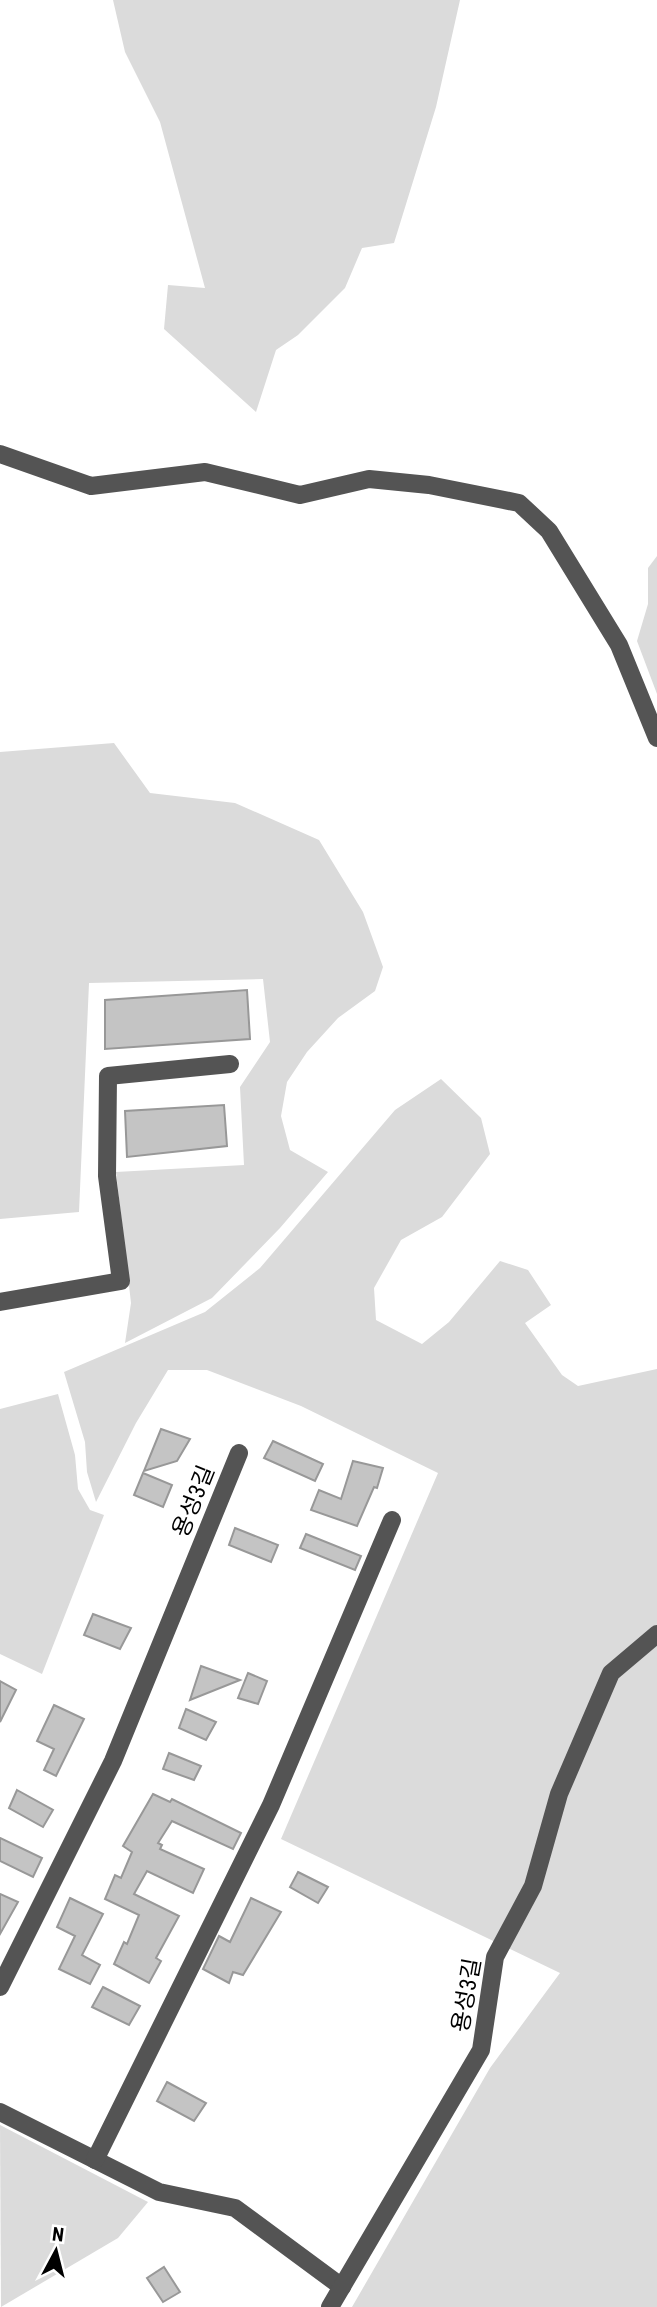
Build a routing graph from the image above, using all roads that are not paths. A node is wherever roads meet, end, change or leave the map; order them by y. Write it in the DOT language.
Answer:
graph roads {
  1 [pos="0,453"];
  2 [pos="657,738"];
  3 [pos="230,1064"];
  4 [pos="0,1302"];
  5 [pos="239,1453"];
  6 [pos="392,1520"];
  7 [pos="657,1634"];
  8 [pos="0,1987"];
  9 [pos="0,2112"];
  10 [pos="95,2160"];
  11 [pos="342,2287"];
  12 [pos="330,2307"];
  1 -- 2 [label="street"];
  3 -- 4 [label="street"];
  5 -- 8 [label="street, 용성3길"];
  6 -- 10 [label="street"];
  7 -- 11 [label="street, 용성3길"];
  9 -- 10 [label="street"];
  10 -- 11 [label="street"];
  11 -- 12 [label="street, 용성3길"];
}
